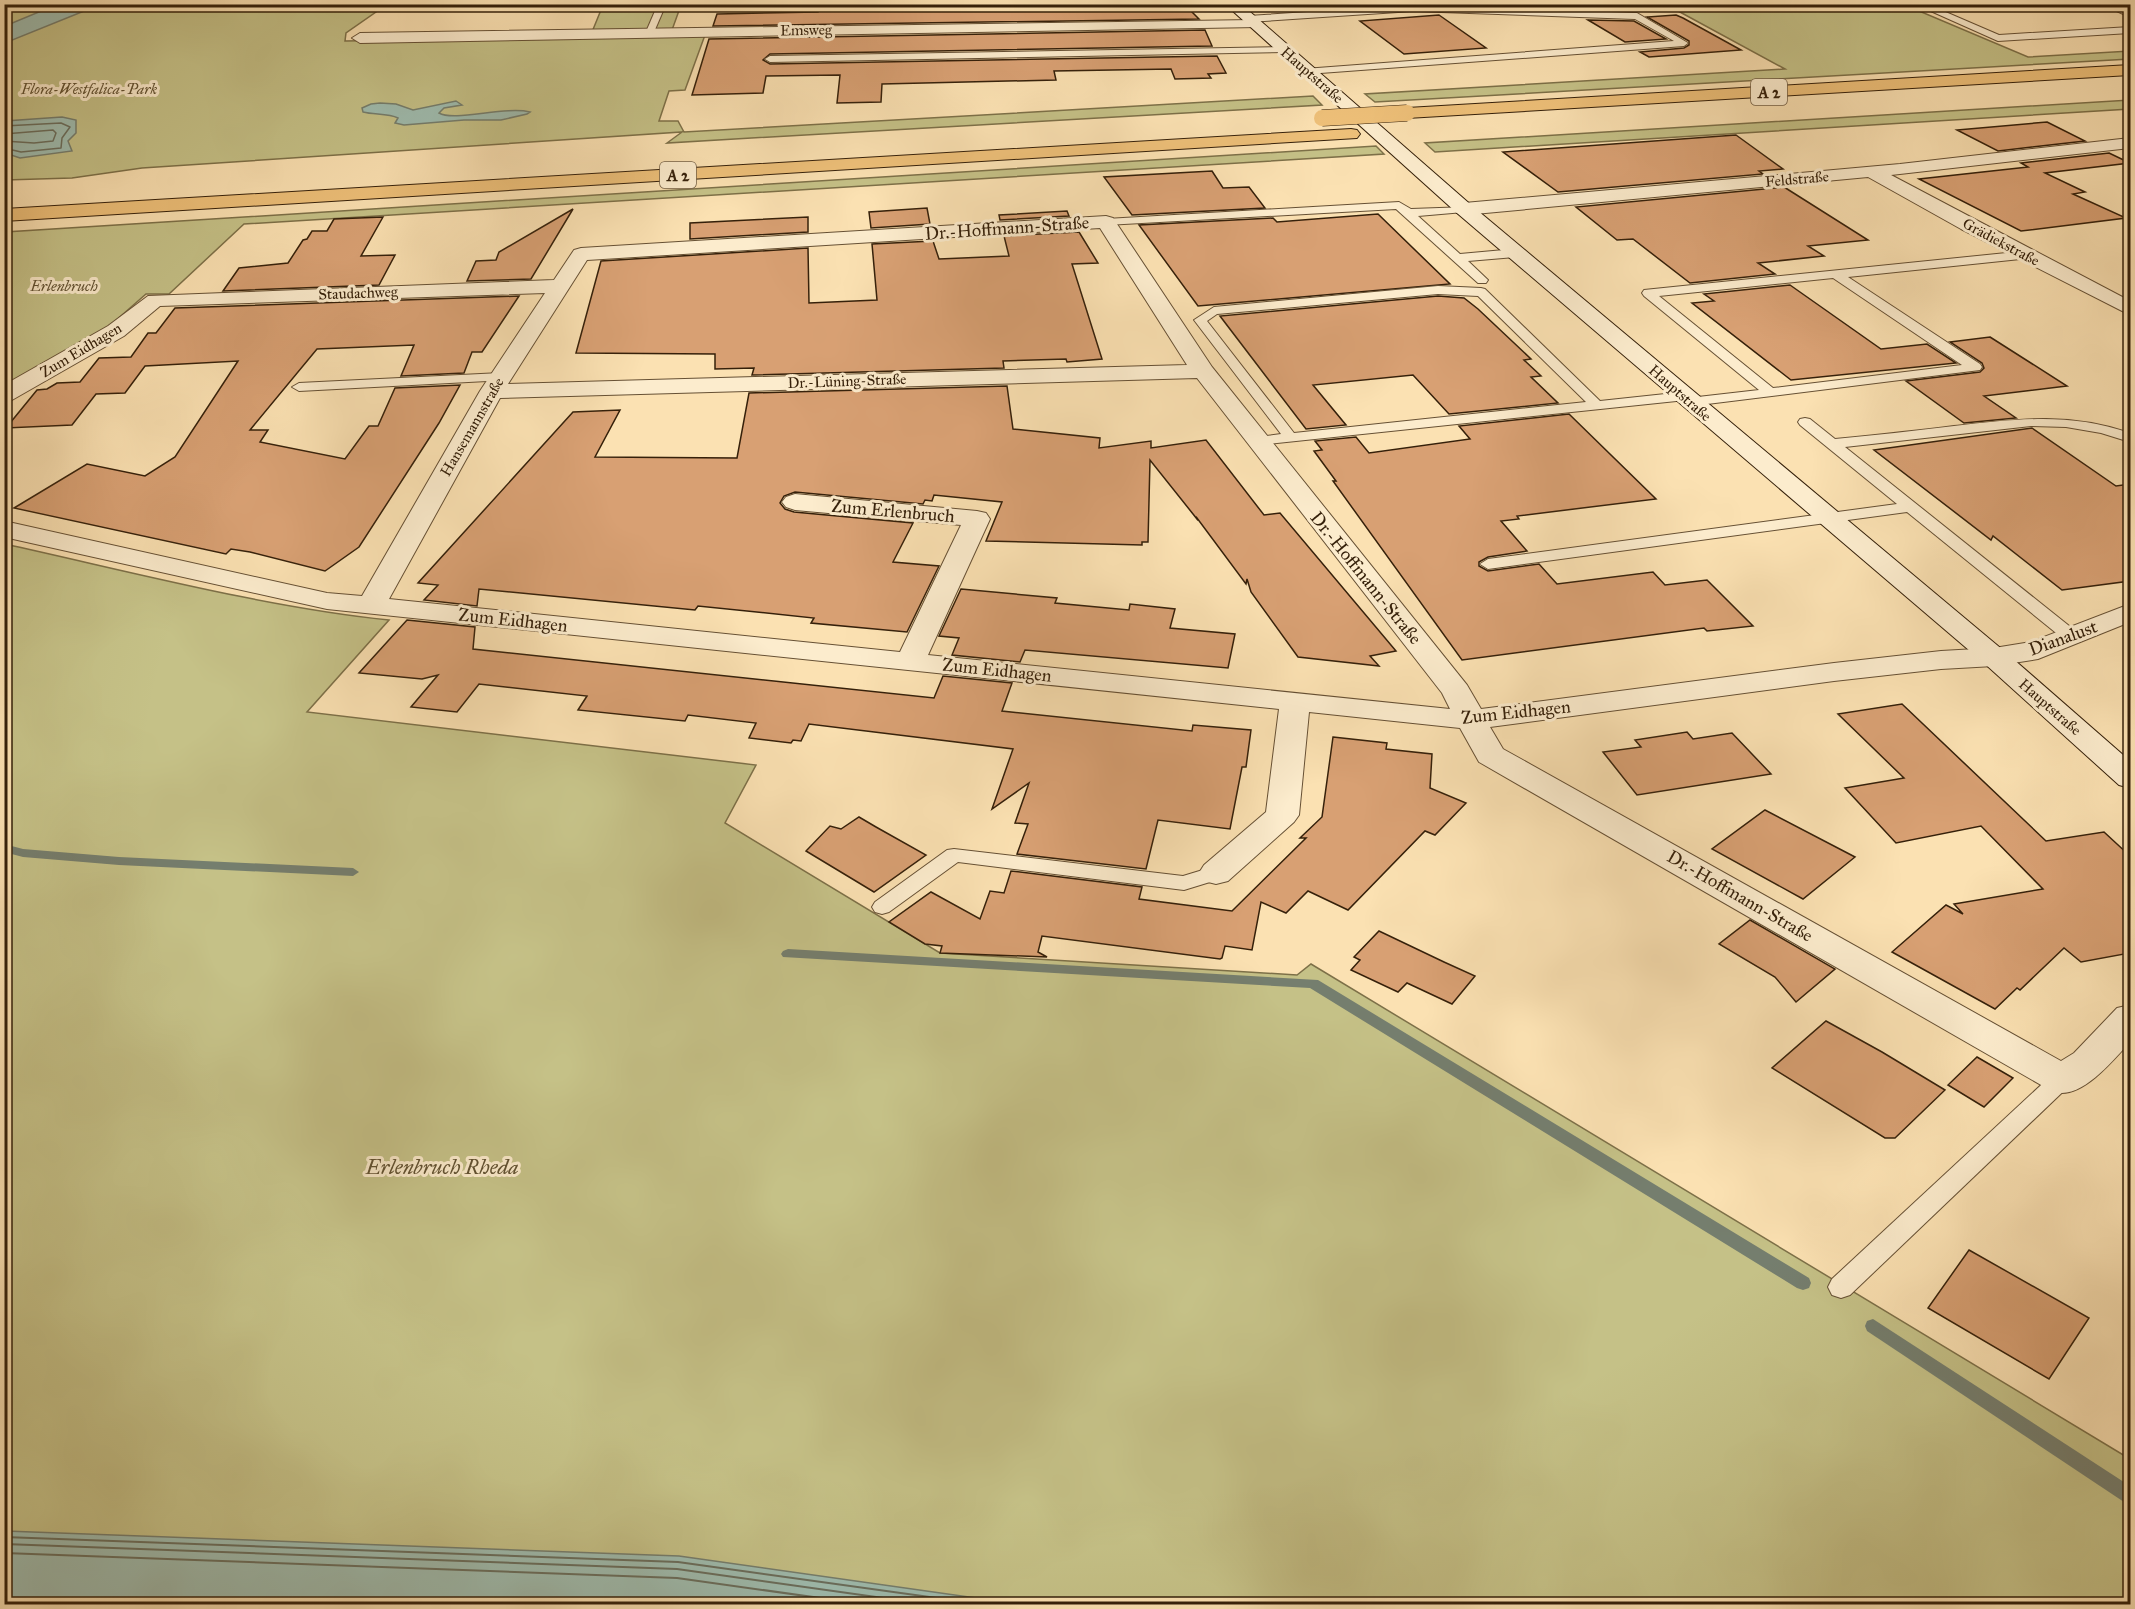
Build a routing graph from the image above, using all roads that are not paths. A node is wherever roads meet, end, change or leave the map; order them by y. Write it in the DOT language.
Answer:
graph roads {
  1 [pos="662,4"];
  2 [pos="1232,4"];
  3 [pos="1919,4"];
  4 [pos="2108,4"];
  5 [pos="2130,13"];
  6 [pos="1250,22"];
  7 [pos="2130,30"];
  8 [pos="650,32"];
  9 [pos="360,38"];
  10 [pos="1283,50"];
  11 [pos="770,59"];
  12 [pos="2130,70"];
  13 [pos="1307,71"];
  14 [pos="1300,119"];
  15 [pos="1403,130"];
  16 [pos="2130,143"];
  17 [pos="1872,172"];
  18 [pos="1464,209"];
  19 [pos="1408,213"];
  20 [pos="4,215"];
  21 [pos="1106,222"];
  22 [pos="1515,253"];
  23 [pos="580,254"];
  24 [pos="2026,255"];
  25 [pos="1458,258"];
  26 [pos="1837,275"];
  27 [pos="1482,280"];
  28 [pos="560,286"];
  29 [pos="2130,287"];
  30 [pos="2097,292"];
  31 [pos="155,300"];
  32 [pos="2130,309"];
  33 [pos="1185,321"];
  34 [pos="1203,371"];
  35 [pos="497,384"];
  36 [pos="299,387"];
  37 [pos="1770,392"];
  38 [pos="4,395"];
  39 [pos="1687,399"];
  40 [pos="1598,405"];
  41 [pos="1804,422"];
  42 [pos="1291,438"];
  43 [pos="2130,438"];
  44 [pos="1257,441"];
  45 [pos="1832,444"];
  46 [pos="795,502"];
  47 [pos="1910,507"];
  48 [pos="1828,519"];
  49 [pos="4,529"];
  50 [pos="1488,564"];
  51 [pos="371,604"];
  52 [pos="2130,612"];
  53 [pos="2072,637"];
  54 [pos="1994,657"];
  55 [pos="910,662"];
  56 [pos="1295,701"];
  57 [pos="1470,720"];
  58 [pos="2130,778"];
  59 [pos="1216,873"];
  60 [pos="882,907"];
  61 [pos="2130,1018"];
  62 [pos="2062,1079"];
  63 [pos="1841,1287"];
  1 -- 8 [label="lane"];
  2 -- 6 [label="street, Hauptstraße"];
  3 -- 7 [label="lane"];
  4 -- 5 [label="street"];
  6 -- 8 [label="street, Emsweg"];
  6 -- 10 [label="street, Hauptstraße"];
  6 -- 13 [label="lane"];
  8 -- 9 [label="street, Emsweg"];
  10 -- 11 [label="lane"];
  10 -- 13 [label="street, Hauptstraße"];
  12 -- 14 [label="highway, A 2, bridge"];
  13 -- 18 [label="street, Hauptstraße"];
  15 -- 20 [label="highway, A 2"];
  16 -- 17 [label="street, Feldstraße"];
  17 -- 18 [label="street, Feldstraße"];
  17 -- 24 [label="street, Grädiekstraße"];
  18 -- 19 [label="lane"];
  18 -- 22 [label="street, Hauptstraße"];
  19 -- 21 [label="lane"];
  19 -- 25 [label="lane"];
  21 -- 23 [label="street, Dr.-Hoffmann-Straße"];
  21 -- 33 [label="street, Dr.-Hoffmann-Straße"];
  22 -- 25 [label="lane"];
  22 -- 39 [label="street, Hauptstraße"];
  23 -- 28 [label="street, Hansemannstraße"];
  24 -- 26 [label="lane"];
  24 -- 30 [label="street, Grädiekstraße"];
  25 -- 27 [label="lane"];
  26 -- 37 [label="lane"];
  26 -- 37 [label="lane"];
  28 -- 31 [label="street, Staudachweg"];
  28 -- 35 [label="street, Hansemannstraße"];
  29 -- 30 [label="street"];
  30 -- 32 [label="street, Grädiekstraße"];
  31 -- 38 [label="street, Zum Eidhagen"];
  33 -- 34 [label="street, Dr.-Hoffmann-Straße"];
  33 -- 40 [label="lane"];
  33 -- 42 [label="lane"];
  34 -- 35 [label="street, Dr.-Lüning-Straße"];
  34 -- 44 [label="street, Dr.-Hoffmann-Straße"];
  35 -- 36 [label="lane"];
  35 -- 51 [label="street, Hansemannstraße"];
  37 -- 39 [label="lane"];
  39 -- 40 [label="lane"];
  39 -- 48 [label="street, Hauptstraße"];
  40 -- 42 [label="lane"];
  41 -- 45 [label="lane"];
  42 -- 44 [label="lane"];
  43 -- 45 [label="lane"];
  44 -- 57 [label="street, Dr.-Hoffmann-Straße"];
  45 -- 47 [label="lane"];
  46 -- 55 [label="street, Zum Erlenbruch"];
  47 -- 48 [label="lane"];
  47 -- 53 [label="lane"];
  48 -- 50 [label="lane"];
  48 -- 54 [label="street, Hauptstraße"];
  49 -- 51 [label="street, Zum Eidhagen"];
  51 -- 55 [label="street, Zum Eidhagen"];
  52 -- 53 [label="street, Dianalust"];
  53 -- 54 [label="street, Dianalust"];
  54 -- 57 [label="street, Zum Eidhagen"];
  54 -- 58 [label="street, Hauptstraße"];
  55 -- 56 [label="street, Zum Eidhagen"];
  56 -- 57 [label="street, Zum Eidhagen"];
  56 -- 59 [label="street"];
  57 -- 62 [label="street, Dr.-Hoffmann-Straße"];
  59 -- 60 [label="lane"];
  61 -- 62 [label="street"];
  62 -- 63 [label="lane"];
}
